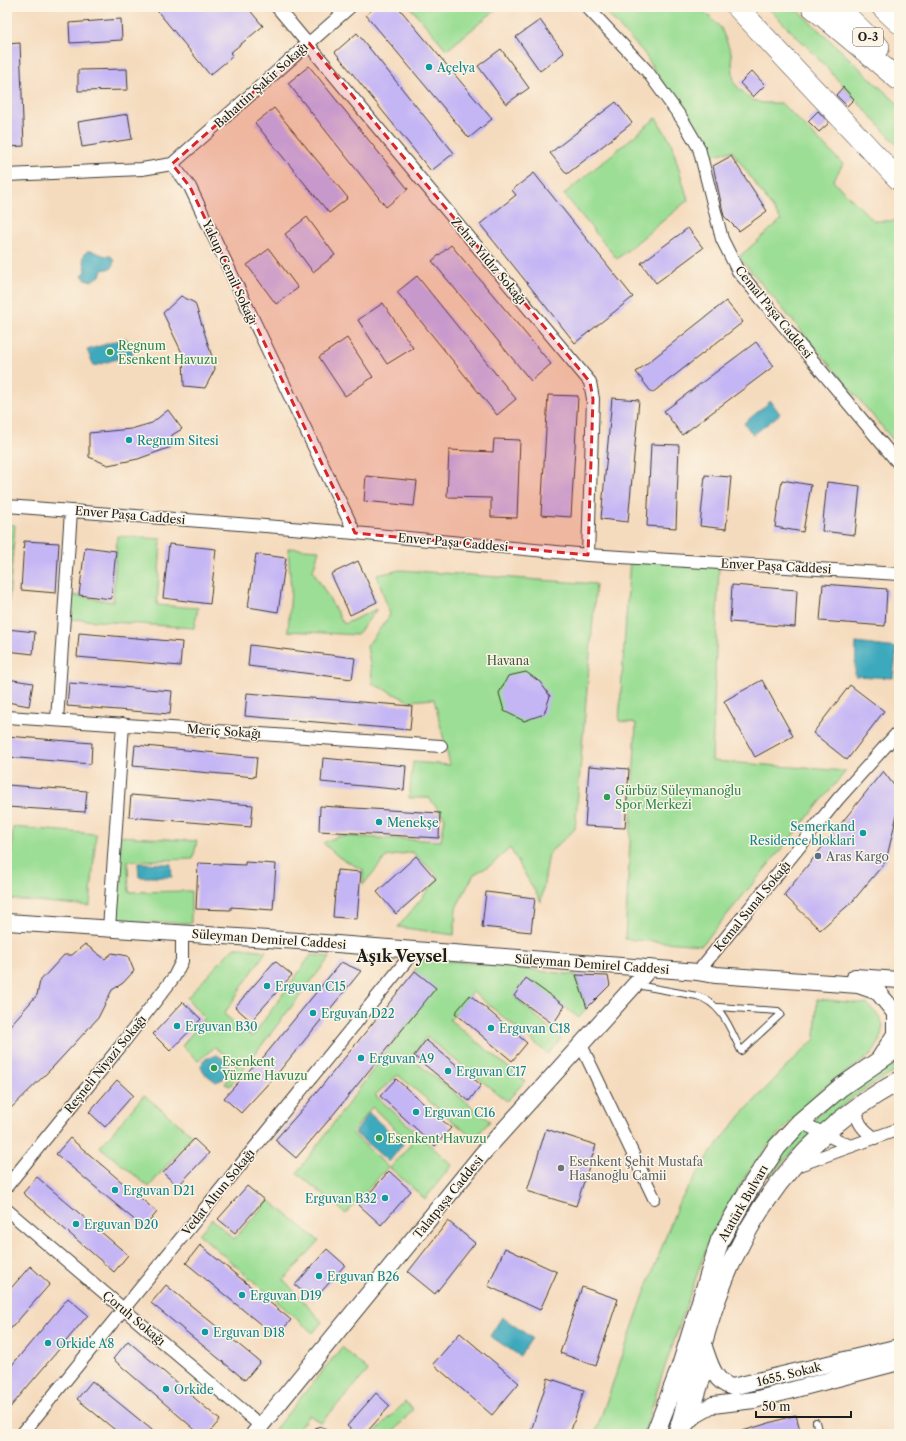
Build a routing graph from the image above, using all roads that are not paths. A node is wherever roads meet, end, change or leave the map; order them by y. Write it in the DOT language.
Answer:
graph roads {
  1 [pos="277,7"];
  2 [pos="350,7"];
  3 [pos="587,7"];
  4 [pos="737,7"];
  5 [pos="812,7"];
  6 [pos="838,7"];
  7 [pos="882,7"];
  8 [pos="899,23"];
  9 [pos="309,43"];
  10 [pos="899,67"];
  11 [pos="899,80"];
  12 [pos="172,164"];
  13 [pos="7,175"];
  14 [pos="899,180"];
  15 [pos="899,464"];
  16 [pos="7,506"];
  17 [pos="71,511"];
  18 [pos="355,533"];
  19 [pos="588,555"];
  20 [pos="899,574"];
  21 [pos="7,716"];
  22 [pos="57,720"];
  23 [pos="123,724"];
  24 [pos="899,731"];
  25 [pos="441,746"];
  26 [pos="7,922"];
  27 [pos="109,929"];
  28 [pos="182,933"];
  29 [pos="415,950"];
  30 [pos="650,968"];
  31 [pos="698,972"];
  32 [pos="899,980"];
  33 [pos="636,985"];
  34 [pos="718,1007"];
  35 [pos="897,1016"];
  36 [pos="581,1045"];
  37 [pos="899,1047"];
  38 [pos="876,1062"];
  39 [pos="899,1081"];
  40 [pos="859,1105"];
  41 [pos="800,1122"];
  42 [pos="899,1129"];
  43 [pos="824,1133"];
  44 [pos="875,1138"];
  45 [pos="850,1146"];
  46 [pos="787,1170"];
  47 [pos="7,1186"];
  48 [pos="654,1198"];
  49 [pos="7,1210"];
  50 [pos="124,1309"];
  51 [pos="703,1344"];
  52 [pos="899,1347"];
  53 [pos="899,1362"];
  54 [pos="680,1369"];
  55 [pos="713,1370"];
  56 [pos="694,1394"];
  57 [pos="713,1405"];
  58 [pos="696,1414"];
  59 [pos="816,1422"];
  60 [pos="257,1430"];
  61 [pos="22,1434"];
  62 [pos="655,1434"];
  63 [pos="677,1434"];
  64 [pos="819,1434"];
  1 -- 9 [label="street, Zehra Yıldız Sokağı"];
  2 -- 9 [label="street, Bahattin Şakir Sokağı"];
  3 -- 15 [label="street, Cemal Paşa Caddesi"];
  4 -- 14 [label="highway"];
  5 -- 11 [label="highway"];
  6 -- 10 [label="highway, O-3"];
  7 -- 8 [label="highway, O-3"];
  9 -- 12 [label="street, Bahattin Şakir Sokağı"];
  9 -- 19 [label="street, Zehra Yıldız Sokağı"];
  12 -- 13 [label="street"];
  12 -- 18 [label="street, Yakup Cemil Sokağı"];
  16 -- 17 [label="street, Enver Paşa Caddesi"];
  17 -- 18 [label="street, Enver Paşa Caddesi"];
  17 -- 22 [label="street"];
  18 -- 19 [label="street, Enver Paşa Caddesi"];
  19 -- 20 [label="street, Enver Paşa Caddesi"];
  21 -- 22 [label="street, Meriç Sokağı"];
  22 -- 23 [label="street, Meriç Sokağı"];
  23 -- 25 [label="street, Meriç Sokağı"];
  23 -- 27 [label="street"];
  24 -- 31 [label="street, Kemal Sunal Sokağı"];
  26 -- 27 [label="main road, Süleyman Demirel Caddesi"];
  27 -- 28 [label="main road, Süleyman Demirel Caddesi"];
  28 -- 29 [label="main road, Süleyman Demirel Caddesi"];
  28 -- 47 [label="street, Reşneli Niyazi Sokağı"];
  29 -- 30 [label="main road, Süleyman Demirel Caddesi"];
  29 -- 50 [label="street, Vedat Altun Sokağı"];
  30 -- 31 [label="main road, Süleyman Demirel Caddesi"];
  30 -- 33 [label="main road, Talatpaşa Caddesi"];
  31 -- 32 [label="main road, Süleyman Demirel Caddesi"];
  31 -- 35 [label="main road, Süleyman Demirel Caddesi"];
  33 -- 34 [label="lane"];
  33 -- 36 [label="main road, Talatpaşa Caddesi"];
  34 -- 34 [label="lane"];
  35 -- 38 [label="main road"];
  36 -- 48 [label="street"];
  36 -- 60 [label="main road, Talatpaşa Caddesi"];
  37 -- 38 [label="main road, Atatürk Bulvarı"];
  38 -- 41 [label="main road, Atatürk Bulvarı"];
  39 -- 40 [label="main road, Atatürk Bulvarı"];
  40 -- 43 [label="main road, Atatürk Bulvarı"];
  40 -- 44 [label="street"];
  41 -- 43 [label="street"];
  41 -- 54 [label="main road, Atatürk Bulvarı"];
  42 -- 44 [label="street"];
  43 -- 45 [label="street"];
  43 -- 46 [label="main road, Atatürk Bulvarı"];
  44 -- 45 [label="street"];
  45 -- 46 [label="street"];
  46 -- 51 [label="main road, Atatürk Bulvarı"];
  49 -- 50 [label="street, Çoruh Sokağı"];
  50 -- 60 [label="street, Çoruh Sokağı"];
  50 -- 61 [label="street, Vedat Altun Sokağı"];
  51 -- 55 [label="main road, 1655. Sokak"];
  51 -- 56 [label="main road, Atatürk Bulvarı"];
  52 -- 55 [label="main road, 1655. Sokak"];
  53 -- 57 [label="main road, 1655. Sokak"];
  54 -- 56 [label="main road"];
  54 -- 62 [label="main road, Atatürk Bulvarı"];
  55 -- 56 [label="street"];
  56 -- 57 [label="main road"];
  56 -- 58 [label="street"];
  56 -- 63 [label="main road, Atatürk Bulvarı"];
  57 -- 58 [label="main road"];
  58 -- 63 [label="main road"];
  59 -- 64 [label="lane"];
}
